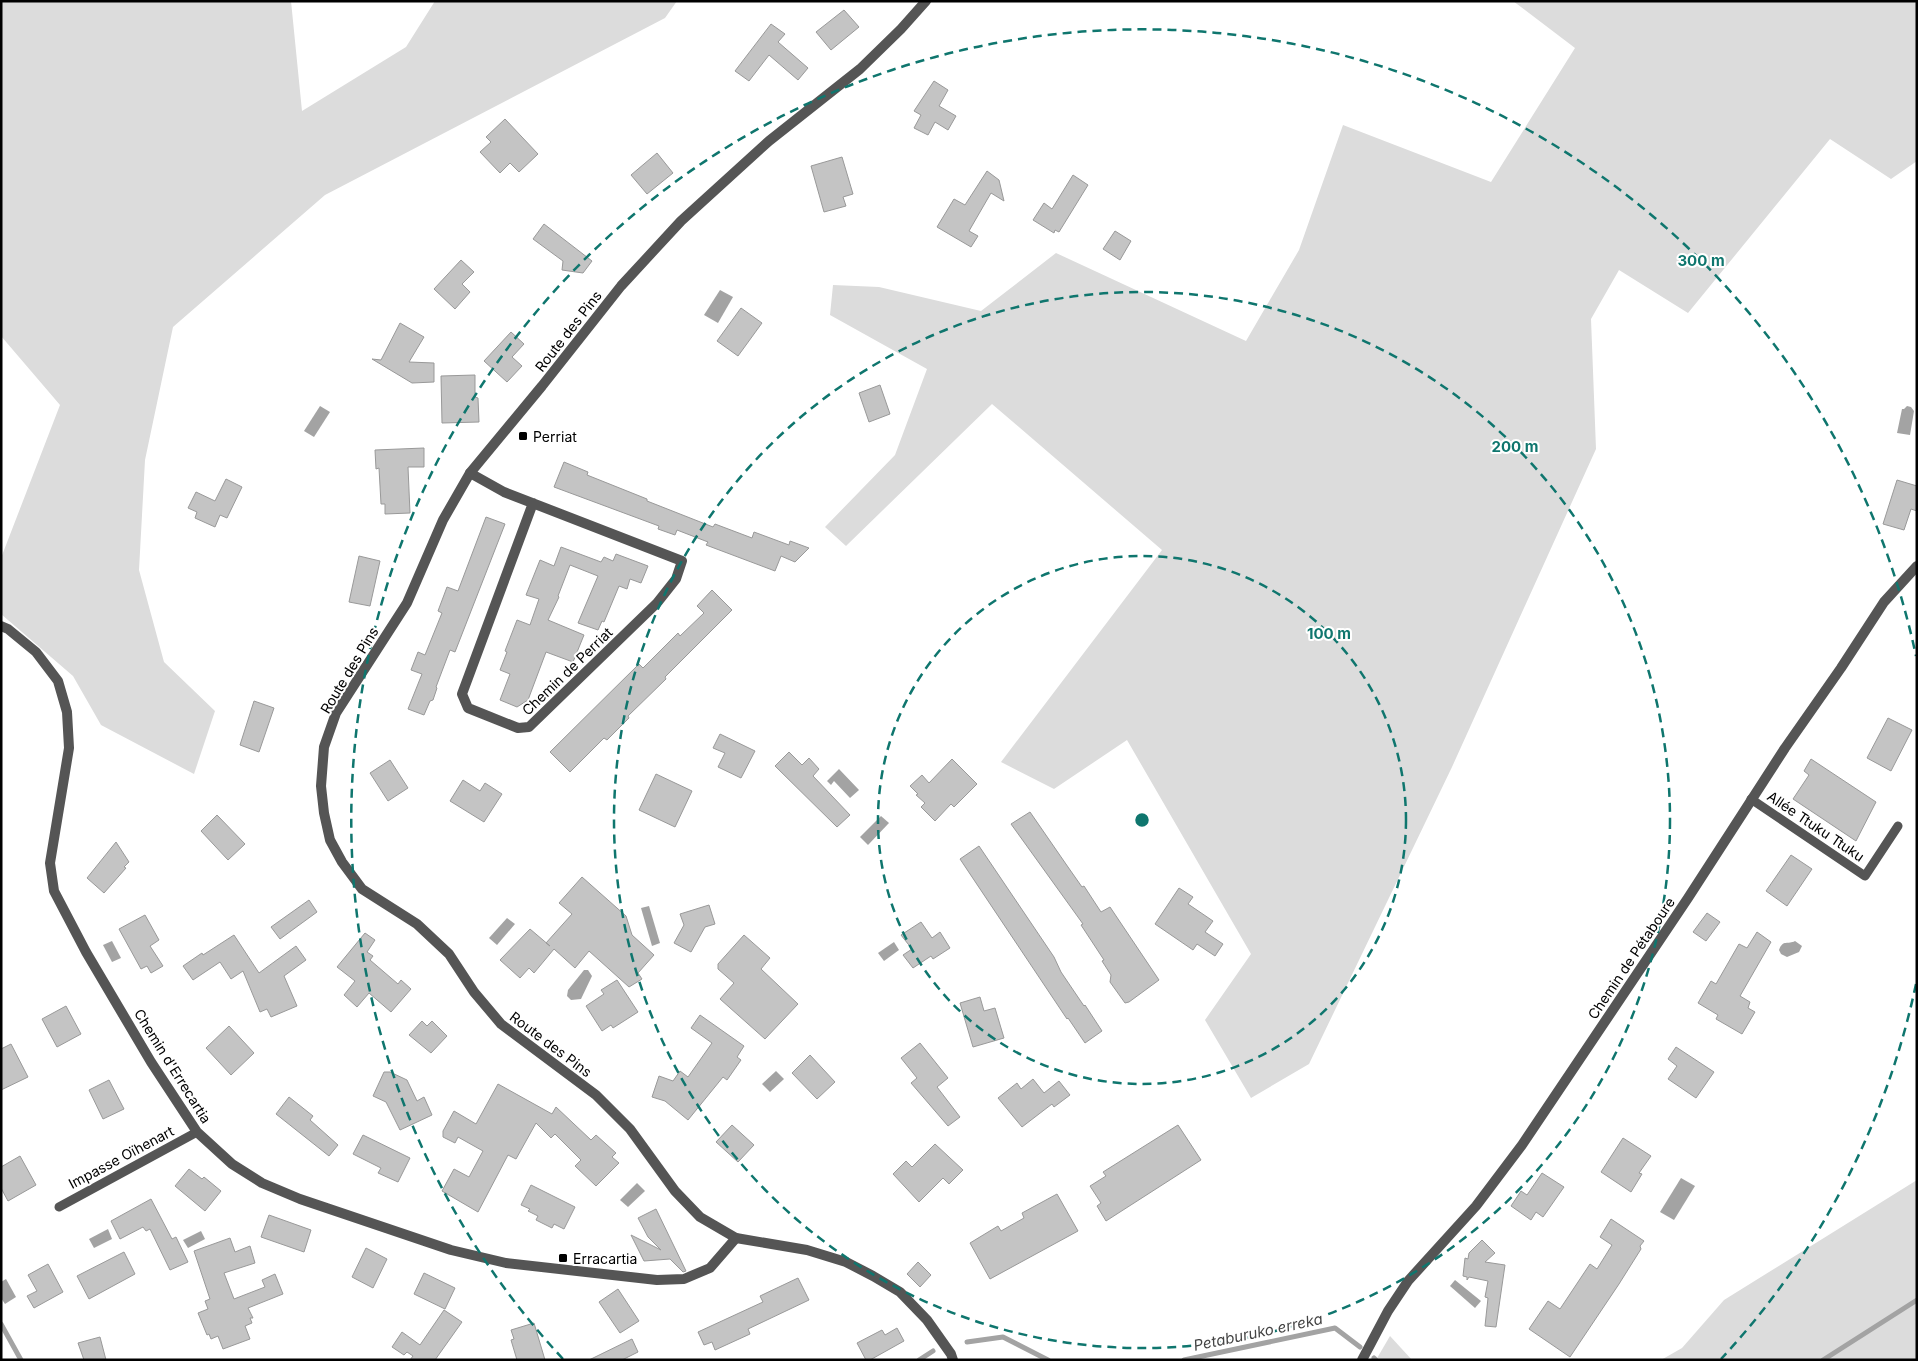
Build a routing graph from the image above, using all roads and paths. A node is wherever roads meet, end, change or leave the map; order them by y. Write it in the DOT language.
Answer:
graph roads {
  1 [pos="926,1"];
  2 [pos="470,473"];
  3 [pos="533,503"];
  4 [pos="1917,566"];
  5 [pos="1,626"];
  6 [pos="1751,799"];
  7 [pos="1898,826"];
  8 [pos="197,1132"];
  9 [pos="59,1207"];
  10 [pos="736,1238"];
  11 [pos="953,1360"];
  12 [pos="1362,1360"];
  1 -- 2 [label="street, Route des Pins"];
  2 -- 3 [label="street, Chemin de Perriat"];
  2 -- 10 [label="street, Route des Pins"];
  3 -- 3 [label="street, Chemin de Perriat"];
  4 -- 6 [label="street, Chemin de Pétaboure"];
  5 -- 8 [label="street, Chemin d'Errecartia"];
  6 -- 7 [label="lane, Allée Ttuku Ttuku"];
  6 -- 12 [label="street, Chemin de Pétaboure"];
  8 -- 9 [label="lane, Impasse Oïhenart"];
  8 -- 10 [label="street, Chemin d'Errecartia"];
  10 -- 11 [label="street, Route des Pins"];
}
